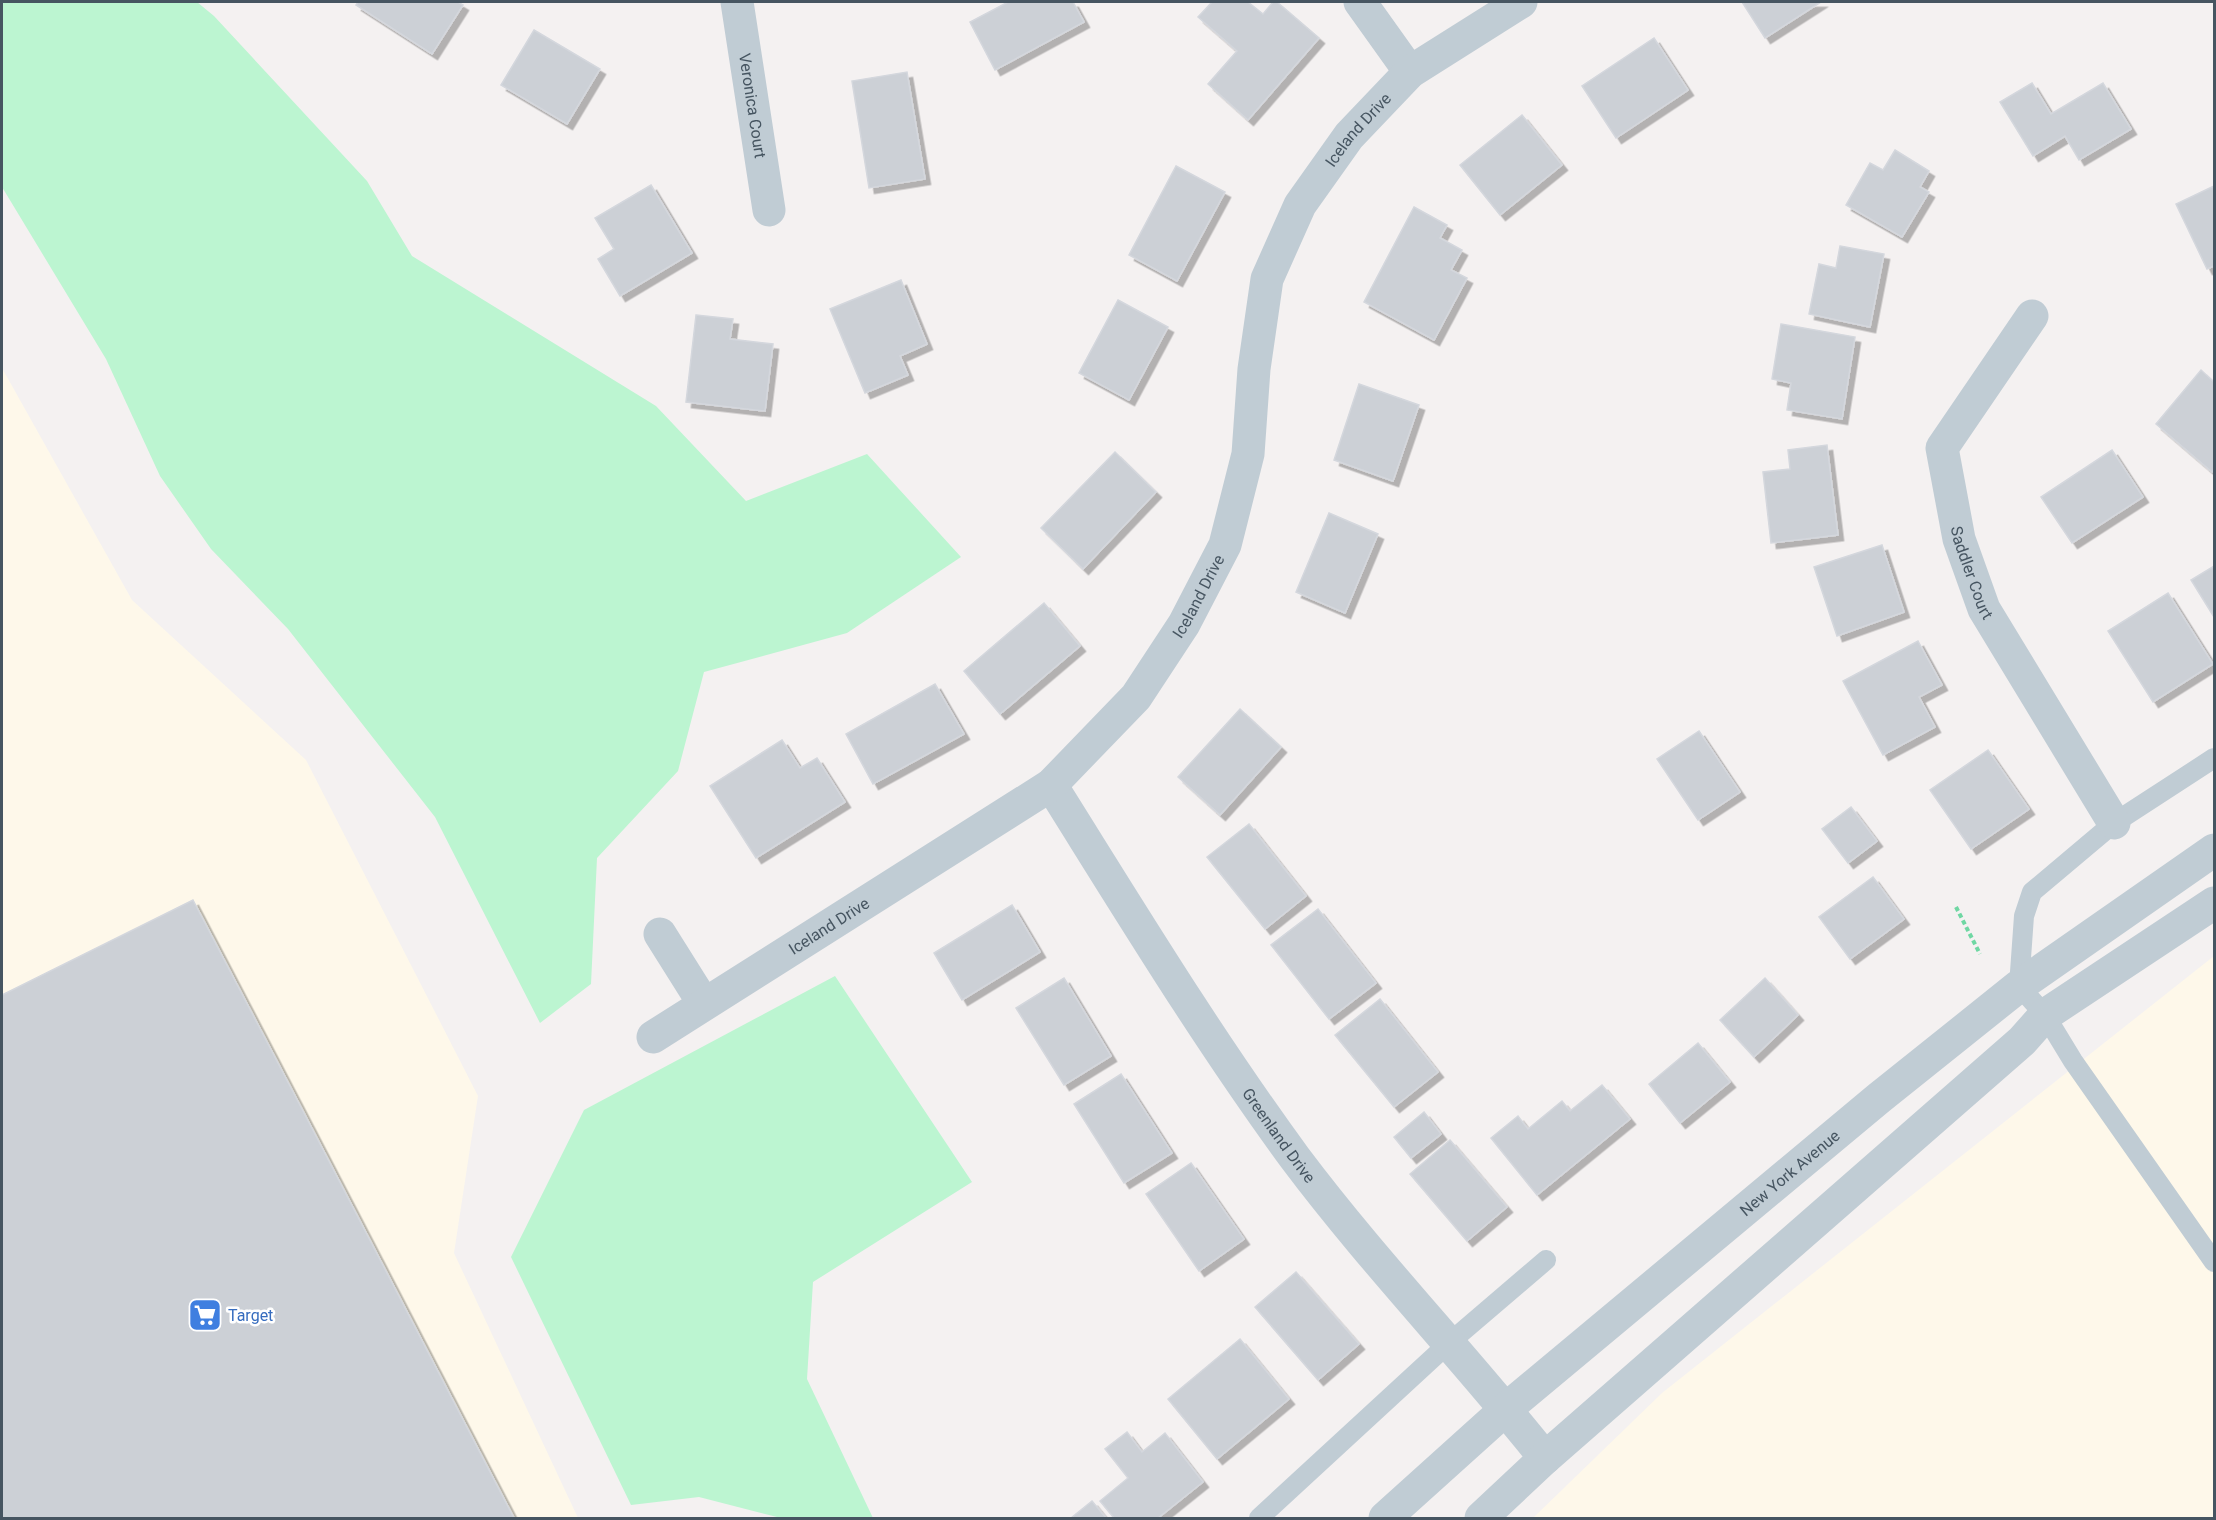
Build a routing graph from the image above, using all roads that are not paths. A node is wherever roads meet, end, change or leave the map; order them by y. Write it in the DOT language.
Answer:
graph roads {
  1 [pos="738,2"];
  2 [pos="1360,2"];
  3 [pos="1521,2"];
  4 [pos="1410,72"];
  5 [pos="769,210"];
  6 [pos="2032,316"];
  7 [pos="2214,758"];
  8 [pos="1051,785"];
  9 [pos="2114,823"];
  10 [pos="2214,850"];
  11 [pos="2214,903"];
  12 [pos="660,934"];
  13 [pos="2019,986"];
  14 [pos="704,1004"];
  15 [pos="2045,1016"];
  16 [pos="653,1037"];
  17 [pos="1546,1260"];
  18 [pos="2214,1262"];
  19 [pos="1449,1343"];
  20 [pos="1506,1409"];
  21 [pos="1545,1458"];
  22 [pos="1259,1518"];
  23 [pos="1385,1518"];
  24 [pos="1481,1518"];
  1 -- 5 [label="street, Veronica Court"];
  2 -- 4 [label="street"];
  3 -- 4 [label="street, Iceland Drive"];
  4 -- 8 [label="street, Iceland Drive"];
  6 -- 9 [label="street, Saddler Court"];
  7 -- 9 [label="lane"];
  8 -- 14 [label="street, Iceland Drive"];
  8 -- 19 [label="street, Greenland Drive"];
  9 -- 13 [label="lane"];
  10 -- 13 [label="street, New York Avenue"];
  11 -- 15 [label="street"];
  12 -- 14 [label="street"];
  13 -- 15 [label="lane"];
  13 -- 20 [label="street, New York Avenue"];
  14 -- 16 [label="street, Iceland Drive"];
  15 -- 18 [label="lane"];
  15 -- 21 [label="street"];
  17 -- 19 [label="lane"];
  19 -- 20 [label="street, Greenland Drive"];
  19 -- 22 [label="lane"];
  20 -- 21 [label="street, Greenland Drive"];
  20 -- 23 [label="street, New York Avenue"];
  21 -- 24 [label="street"];
}
